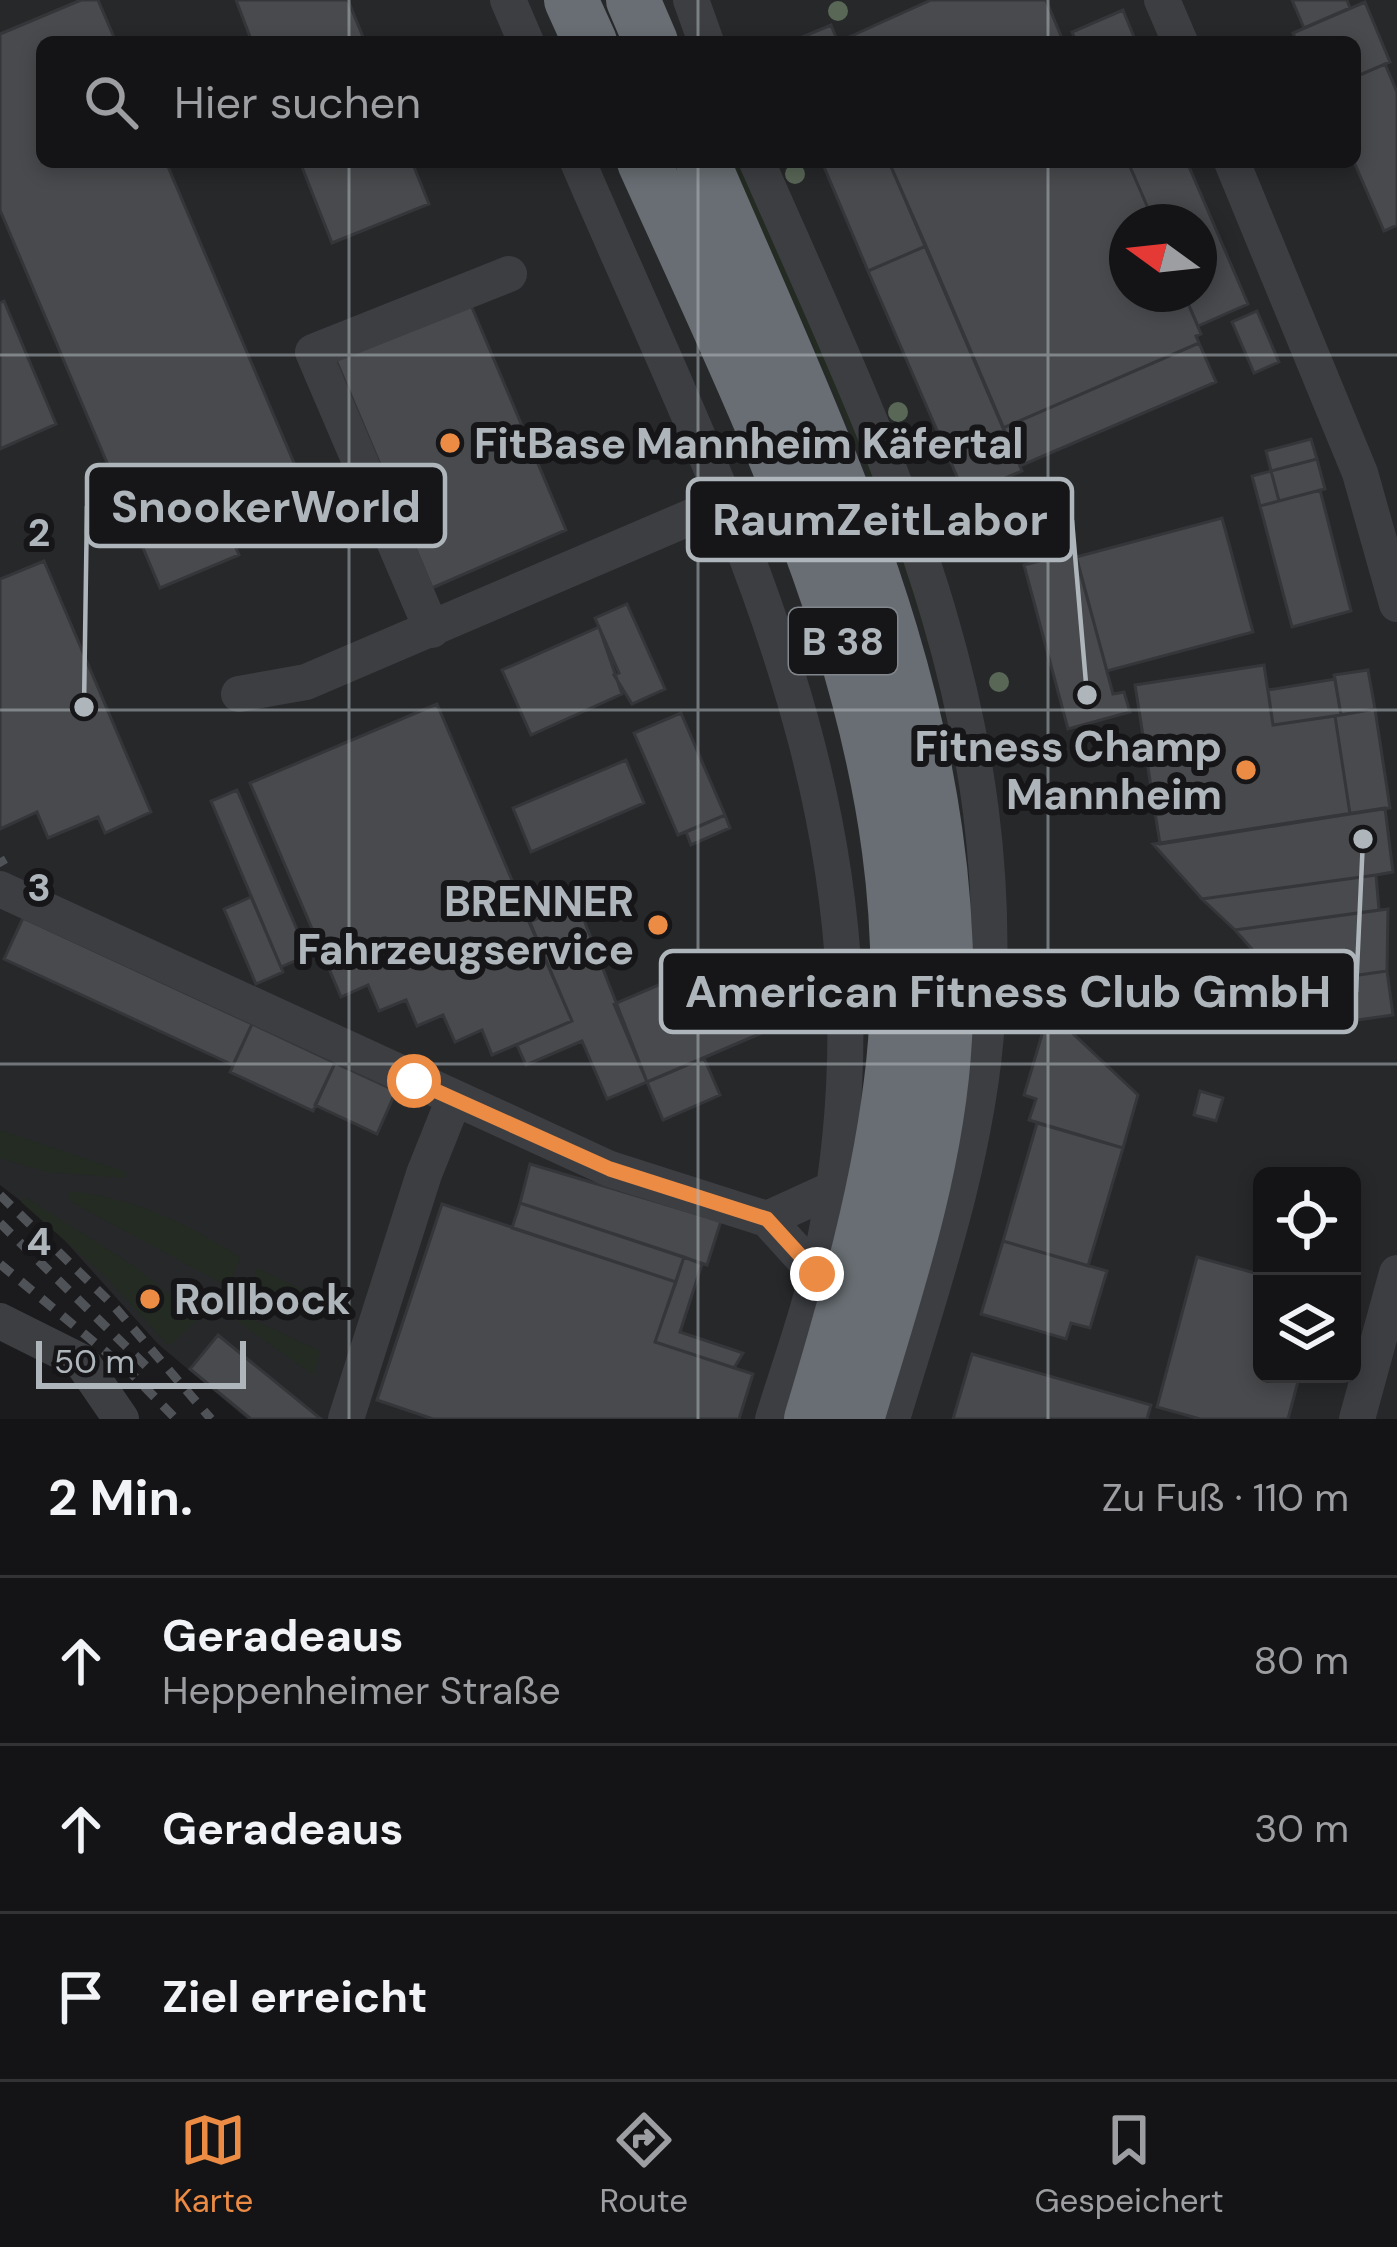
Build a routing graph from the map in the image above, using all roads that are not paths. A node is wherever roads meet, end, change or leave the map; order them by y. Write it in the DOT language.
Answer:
graph roads {
  1 [pos="508,0"];
  2 [pos="571,0"];
  3 [pos="633,0"];
  4 [pos="691,0"];
  5 [pos="1162,0"];
  6 [pos="523,36"];
  7 [pos="587,36"];
  8 [pos="648,36"];
  9 [pos="704,36"];
  10 [pos="1177,36"];
  11 [pos="581,168"];
  12 [pos="647,168"];
  13 [pos="706,168"];
  14 [pos="760,168"];
  15 [pos="1235,168"];
  16 [pos="509,274"];
  17 [pos="726,502"];
  18 [pos="1397,604"];
  19 [pos="431,630"];
  20 [pos="239,694"];
  21 [pos="0,889"];
  22 [pos="454,1100"];
  23 [pos="833,1189"];
  24 [pos="767,1219"];
  25 [pos="1397,1273"];
  26 [pos="817,1274"];
  27 [pos="0,1321"];
  28 [pos="121,1419"];
  29 [pos="346,1419"];
  30 [pos="773,1419"];
  31 [pos="812,1419"];
  32 [pos="856,1419"];
  33 [pos="892,1419"];
  34 [pos="1357,1419"];
  1 -- 6 [label="street"];
  2 -- 7 [label="highway"];
  3 -- 8 [label="highway"];
  4 -- 9 [label="street"];
  5 -- 10 [label="street"];
  11 -- 17 [label="street"];
  12 -- 31 [label="highway, B 38"];
  13 -- 32 [label="highway, B 38"];
  14 -- 33 [label="street"];
  15 -- 18 [label="street"];
  16 -- 19 [label="street"];
  17 -- 19 [label="street"];
  17 -- 23 [label="street"];
  19 -- 20 [label="street"];
  21 -- 22 [label="street"];
  22 -- 24 [label="street"];
  22 -- 29 [label="street"];
  23 -- 24 [label="street"];
  23 -- 26 [label="street"];
  24 -- 26 [label="street"];
  25 -- 34 [label="street"];
  26 -- 30 [label="street"];
  27 -- 28 [label="street"];
}
